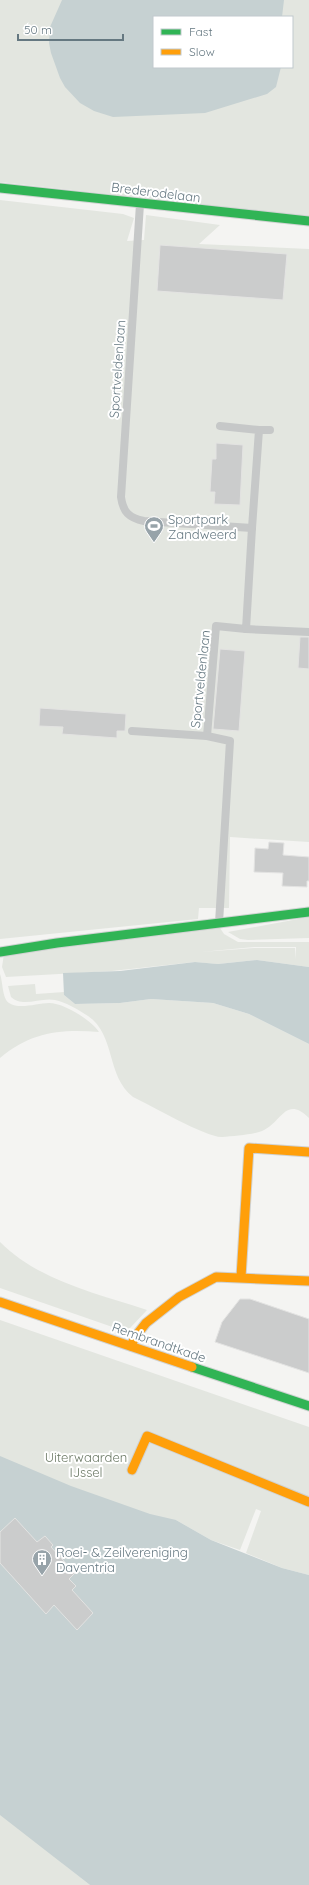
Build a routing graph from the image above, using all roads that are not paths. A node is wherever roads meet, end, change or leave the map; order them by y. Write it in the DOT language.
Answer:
graph roads {
  1 [pos="0,188"];
  2 [pos="140,203"];
  3 [pos="309,221"];
  4 [pos="220,426"];
  5 [pos="259,430"];
  6 [pos="270,430"];
  7 [pos="252,528"];
  8 [pos="246,628"];
  9 [pos="309,632"];
  10 [pos="132,731"];
  11 [pos="207,736"];
  12 [pos="309,912"];
  13 [pos="219,923"];
  14 [pos="0,952"];
  15 [pos="309,1152"];
  16 [pos="241,1277"];
  17 [pos="309,1281"];
  18 [pos="0,1302"];
  19 [pos="131,1346"];
  20 [pos="309,1406"];
  21 [pos="132,1470"];
  22 [pos="309,1502"];
  1 -- 2 [label="street, Brederodelaan"];
  2 -- 3 [label="street, Brederodelaan"];
  2 -- 7 [label="lane, Sportveldenlaan"];
  4 -- 5 [label="lane"];
  5 -- 6 [label="lane"];
  5 -- 7 [label="lane"];
  7 -- 8 [label="lane"];
  8 -- 9 [label="lane"];
  8 -- 11 [label="lane, Sportveldenlaan"];
  10 -- 11 [label="lane"];
  11 -- 13 [label="lane, Sportveldenlaan"];
  12 -- 13 [label="street"];
  13 -- 14 [label="street"];
  15 -- 16 [label="street"];
  16 -- 17 [label="street"];
  16 -- 19 [label="street"];
  18 -- 19 [label="street, Rembrandtkade"];
  19 -- 20 [label="street, Rembrandtkade"];
  21 -- 22 [label="street"];
}
